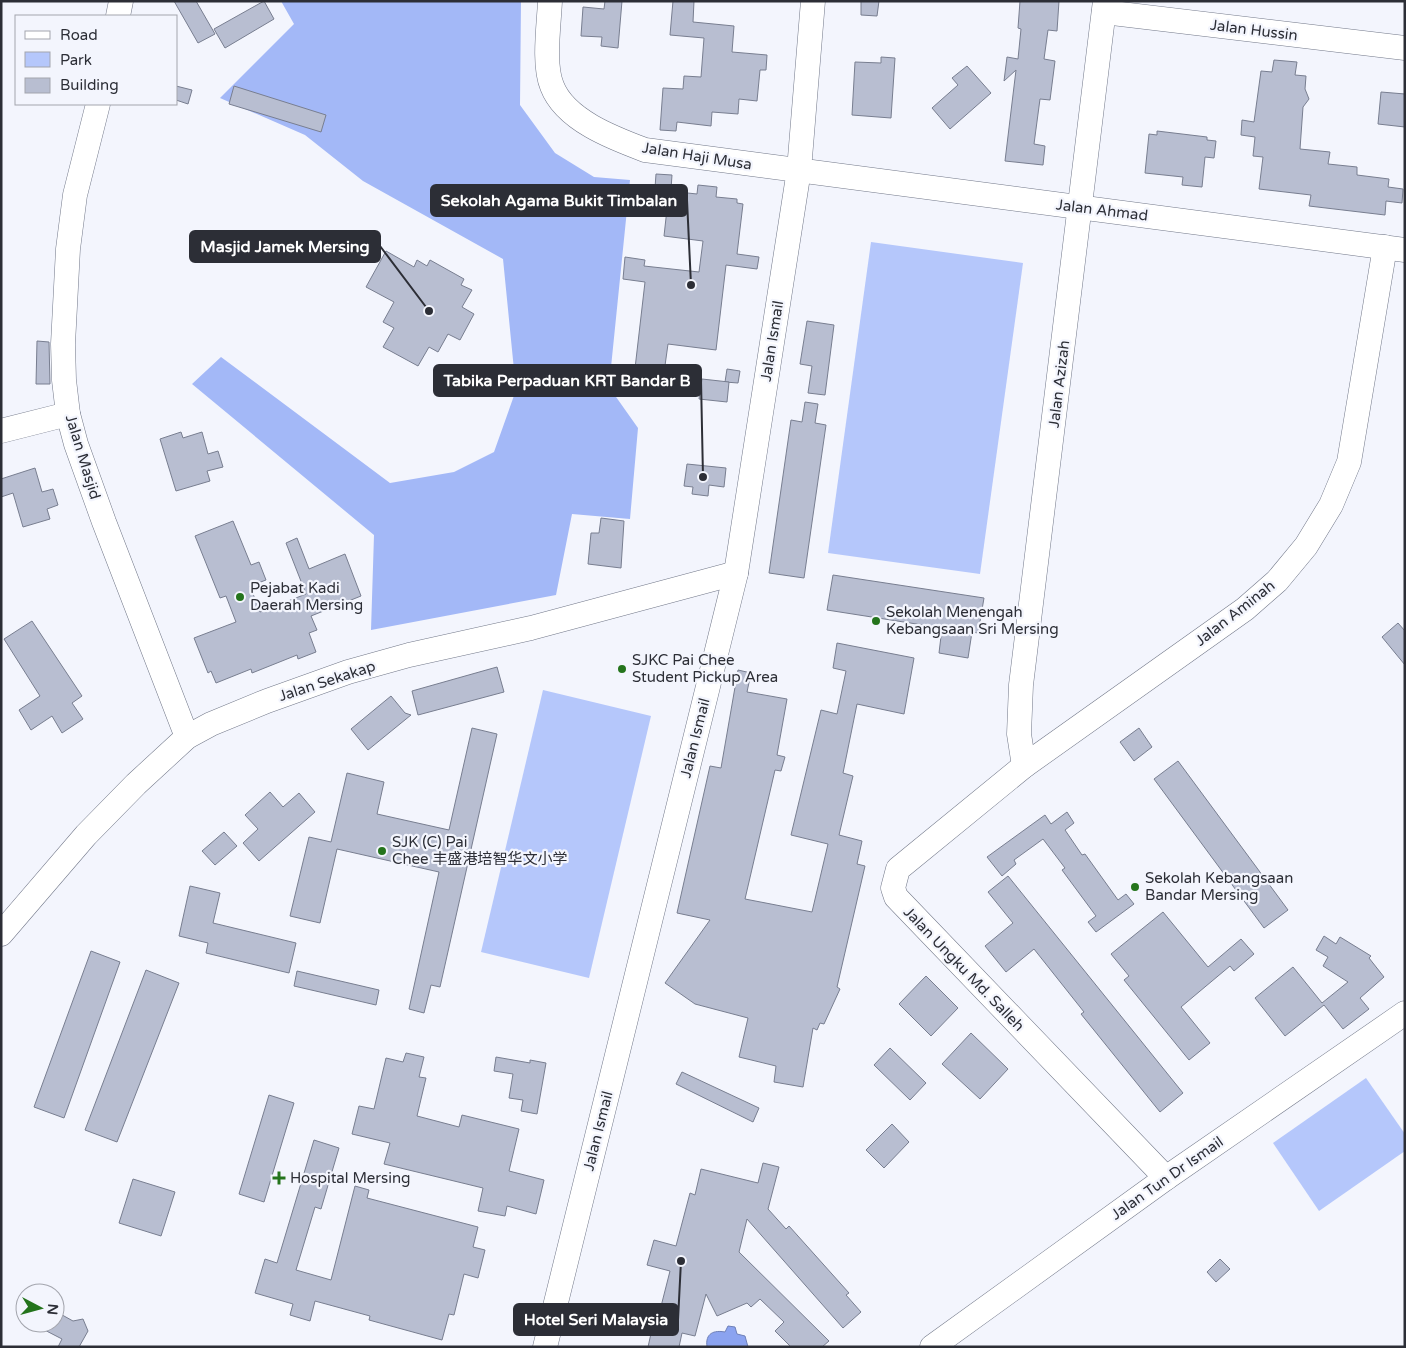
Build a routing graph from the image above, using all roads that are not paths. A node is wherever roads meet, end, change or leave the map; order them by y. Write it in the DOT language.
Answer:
graph roads {
  1 [pos="121,1"];
  2 [pos="550,1"];
  3 [pos="813,1"];
  4 [pos="1104,6"];
  5 [pos="118,15"];
  6 [pos="1405,48"];
  7 [pos="98,105"];
  8 [pos="799,170"];
  9 [pos="1081,207"];
  10 [pos="1395,248"];
  11 [pos="68,414"];
  12 [pos="1,431"];
  13 [pos="736,573"];
  14 [pos="187,737"];
  15 [pos="1024,766"];
  16 [pos="1,934"];
  17 [pos="1405,1013"];
  18 [pos="1166,1178"];
  19 [pos="545,1347"];
  20 [pos="932,1347"];
  1 -- 5 [label="street"];
  2 -- 8 [label="street, Jalan Haji Musa"];
  3 -- 8 [label="street, Jalan Ismail"];
  4 -- 6 [label="street, Jalan Hussin"];
  4 -- 9 [label="street, Jalan Azizah"];
  7 -- 11 [label="street, Jalan Masjid"];
  8 -- 9 [label="street, Jalan Ahmad"];
  8 -- 13 [label="street, Jalan Ismail"];
  9 -- 10 [label="street, Jalan Ahmad"];
  9 -- 15 [label="street, Jalan Azizah"];
  10 -- 15 [label="street, Jalan Aminah"];
  11 -- 12 [label="street"];
  11 -- 14 [label="street, Jalan Masjid"];
  13 -- 14 [label="street, Jalan Sekakap"];
  13 -- 19 [label="street, Jalan Ismail"];
  14 -- 16 [label="street, Jalan Sekakap"];
  15 -- 18 [label="street, Jalan Ungku Md. Salleh"];
  17 -- 18 [label="street, Jalan Tun Dr Ismail"];
  18 -- 20 [label="street, Jalan Tun Dr Ismail"];
}
